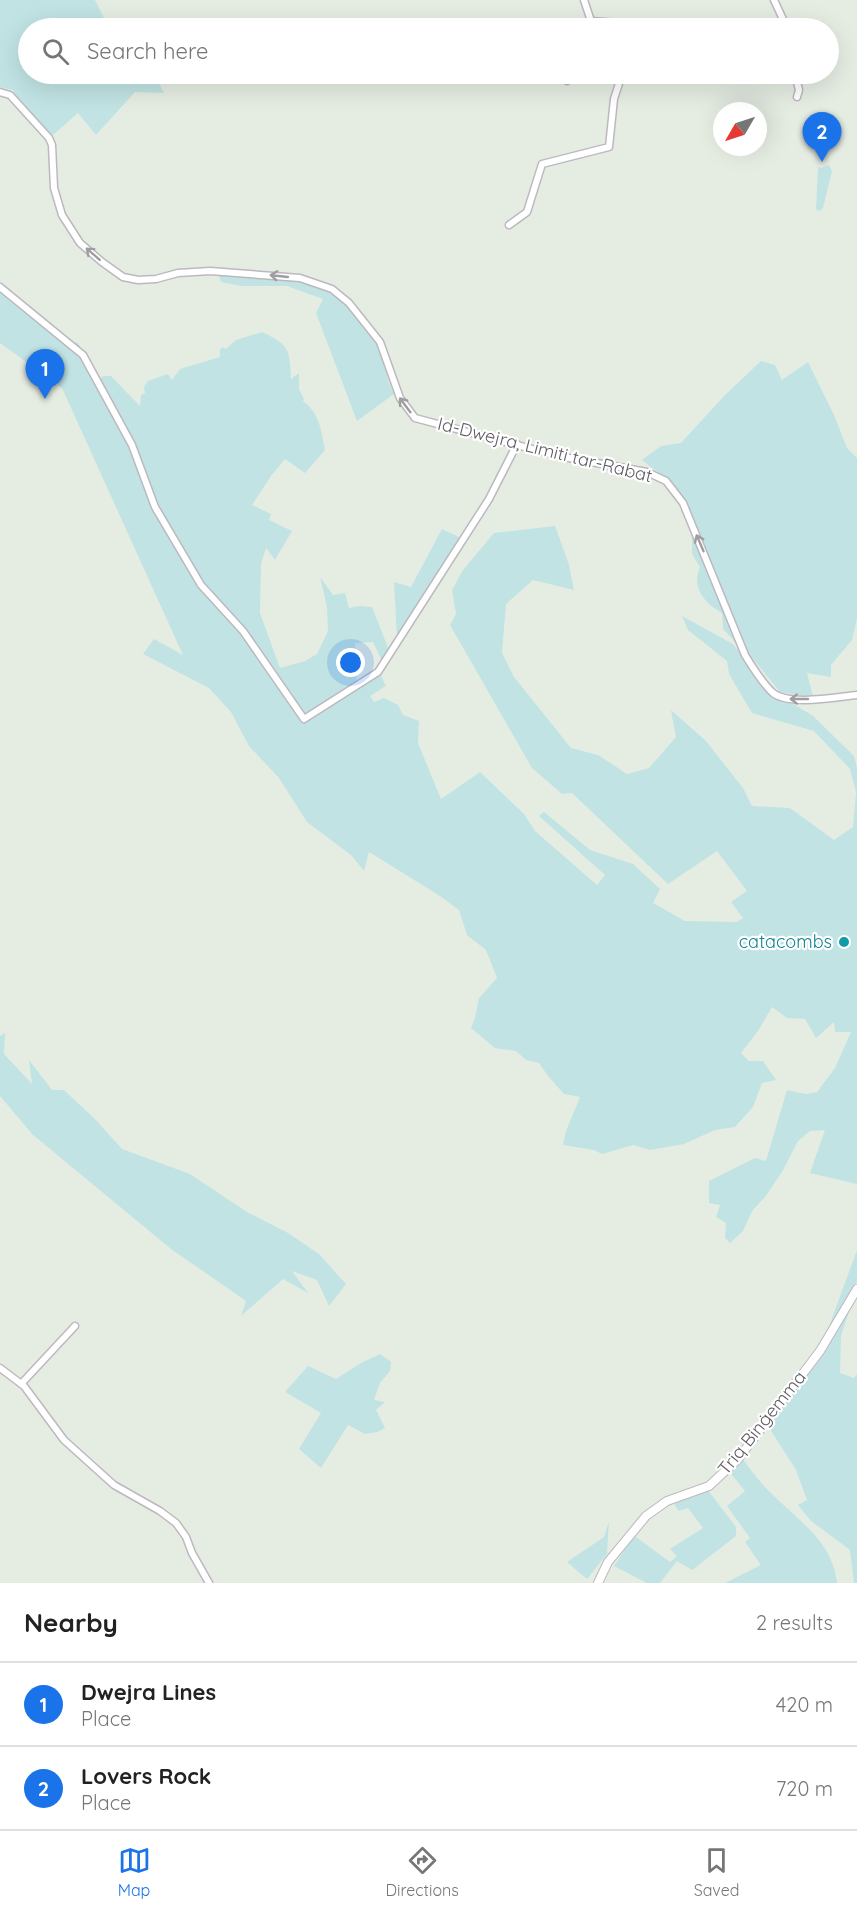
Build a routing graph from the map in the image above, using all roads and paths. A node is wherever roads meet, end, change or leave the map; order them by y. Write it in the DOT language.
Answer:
graph roads {
  1 [pos="584,0"];
  2 [pos="774,0"];
  3 [pos="590,18"];
  4 [pos="782,18"];
  5 [pos="619,84"];
  6 [pos="798,84"];
  7 [pos="0,92"];
  8 [pos="797,97"];
  9 [pos="509,225"];
  10 [pos="0,287"];
  11 [pos="517,444"];
  12 [pos="857,695"];
  13 [pos="857,1289"];
  14 [pos="75,1326"];
  15 [pos="0,1368"];
  16 [pos="21,1384"];
  17 [pos="209,1583"];
  18 [pos="598,1583"];
  1 -- 3 [label="street"];
  2 -- 4 [label="street"];
  5 -- 9 [label="street"];
  6 -- 8 [label="street"];
  11 -- 7 [label="street, Id-Dwejra, Limiti tar-Rabat, one-way"];
  10 -- 11 [label="street"];
  12 -- 11 [label="street, Id-Dwejra, Limiti tar-Rabat, one-way"];
  13 -- 18 [label="street, Triq Binġemma"];
  14 -- 16 [label="street"];
  15 -- 16 [label="street"];
  16 -- 17 [label="street"];
}
